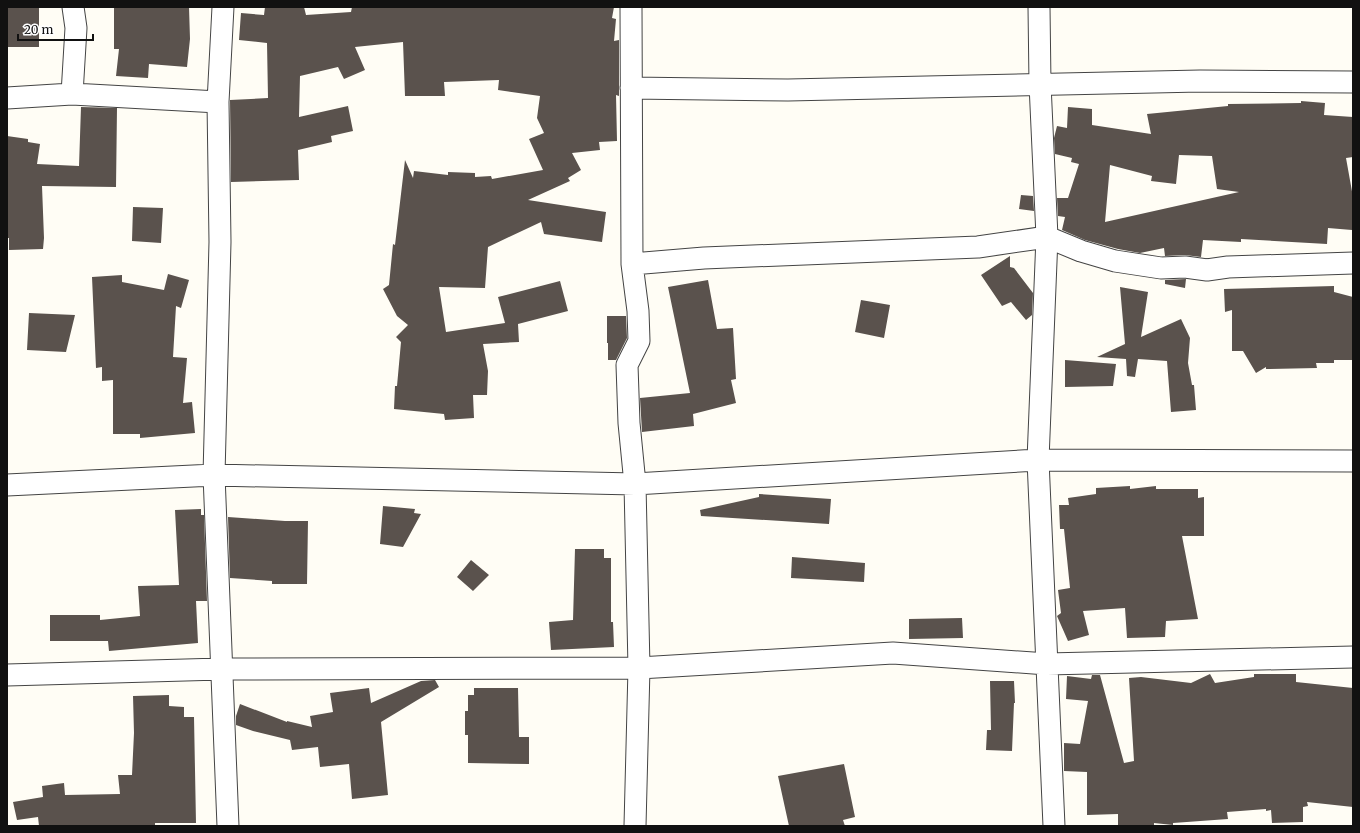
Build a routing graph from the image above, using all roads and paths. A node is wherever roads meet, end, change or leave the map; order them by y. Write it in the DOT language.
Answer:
graph roads {
  1 [pos="73,7"];
  2 [pos="223,7"];
  3 [pos="631,7"];
  4 [pos="1039,7"];
  5 [pos="1353,82"];
  6 [pos="1040,84"];
  7 [pos="631,88"];
  8 [pos="72,94"];
  9 [pos="7,98"];
  10 [pos="218,102"];
  11 [pos="1047,237"];
  12 [pos="1353,263"];
  13 [pos="632,264"];
  14 [pos="1038,460"];
  15 [pos="1353,461"];
  16 [pos="214,475"];
  17 [pos="635,484"];
  18 [pos="7,485"];
  19 [pos="1353,658"];
  20 [pos="1047,664"];
  21 [pos="640,668"];
  22 [pos="221,669"];
  23 [pos="7,675"];
  24 [pos="228,826"];
  25 [pos="635,826"];
  26 [pos="1054,826"];
  1 -- 8 [label="street"];
  2 -- 10 [label="street"];
  3 -- 7 [label="street"];
  4 -- 6 [label="street"];
  5 -- 6 [label="street"];
  6 -- 7 [label="street"];
  6 -- 11 [label="street"];
  7 -- 13 [label="street"];
  8 -- 9 [label="street"];
  8 -- 10 [label="street"];
  10 -- 16 [label="street"];
  11 -- 12 [label="street"];
  11 -- 13 [label="street"];
  11 -- 14 [label="street"];
  13 -- 17 [label="street"];
  14 -- 15 [label="street"];
  14 -- 17 [label="street"];
  14 -- 20 [label="street"];
  16 -- 17 [label="street"];
  16 -- 18 [label="street"];
  16 -- 22 [label="street"];
  17 -- 21 [label="street"];
  19 -- 20 [label="street"];
  20 -- 21 [label="street"];
  20 -- 26 [label="street"];
  21 -- 22 [label="street"];
  21 -- 25 [label="street"];
  22 -- 23 [label="street"];
  22 -- 24 [label="street"];
}
